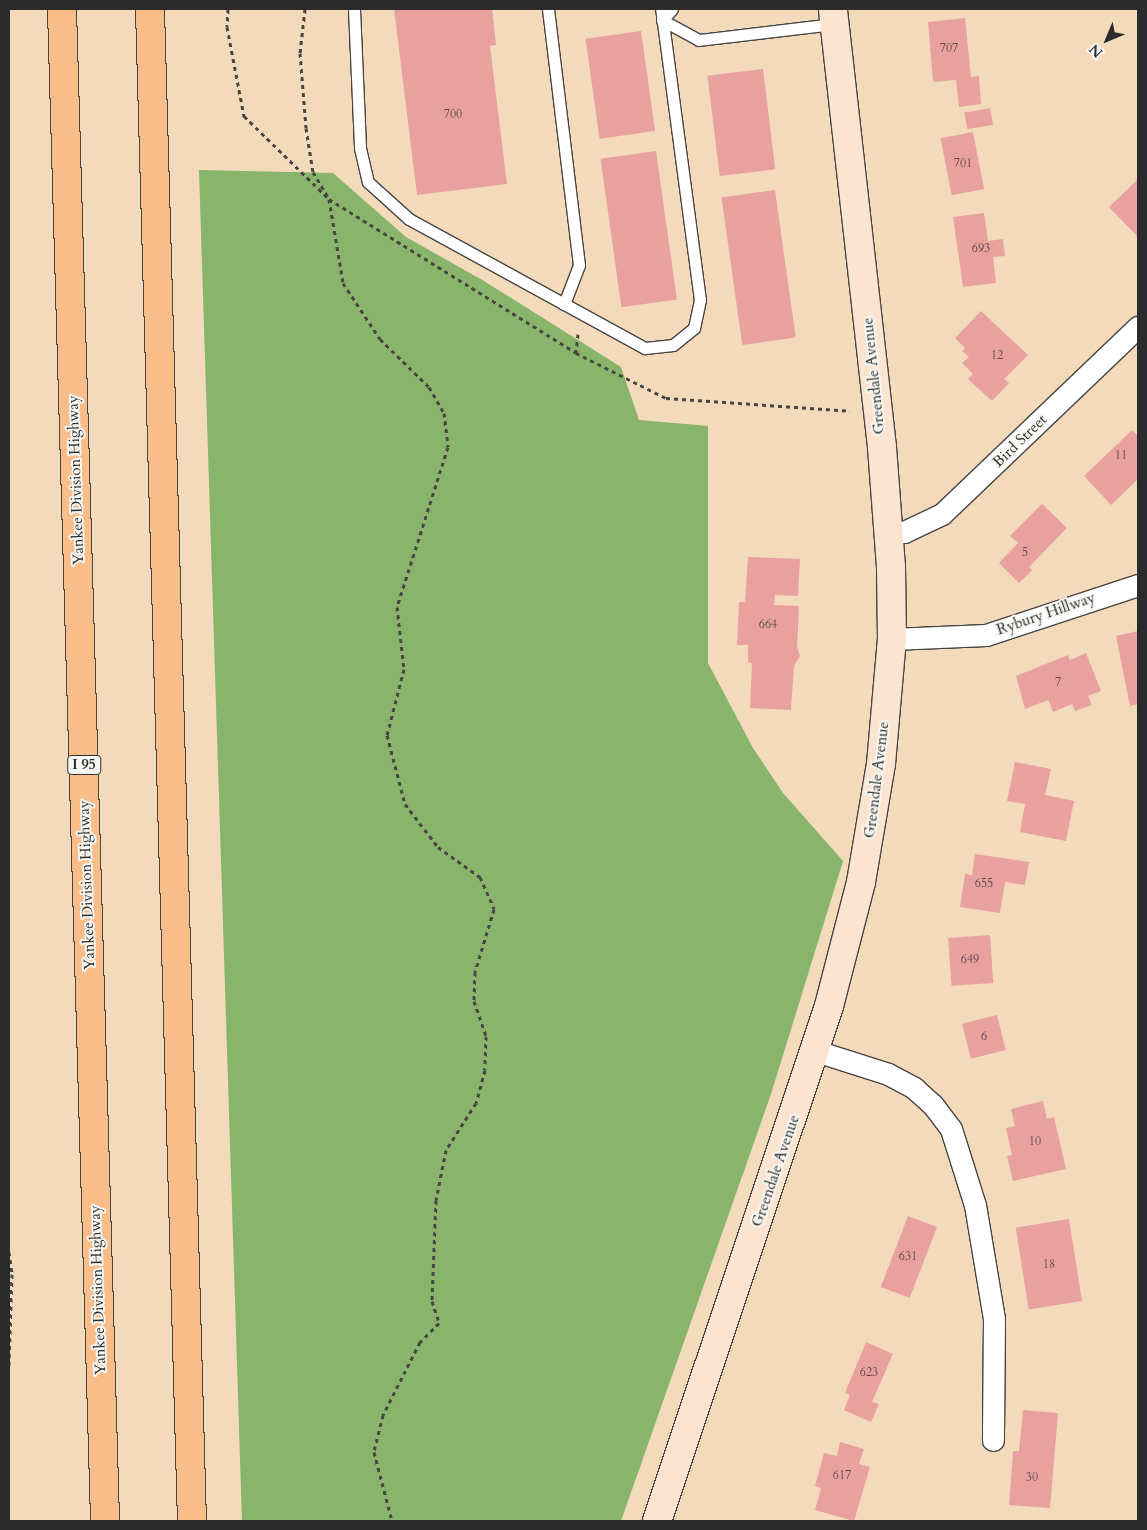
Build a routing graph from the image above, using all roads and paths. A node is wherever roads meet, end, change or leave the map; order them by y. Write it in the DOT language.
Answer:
graph roads {
  1 [pos="62,9"];
  2 [pos="150,9"];
  3 [pos="228,9"];
  4 [pos="305,9"];
  5 [pos="354,9"];
  6 [pos="548,9"];
  7 [pos="672,9"];
  8 [pos="662,14"];
  9 [pos="833,16"];
  10 [pos="328,199"];
  11 [pos="564,304"];
  12 [pos="581,313"];
  13 [pos="1138,327"];
  14 [pos="576,353"];
  15 [pos="878,413"];
  16 [pos="889,531"];
  17 [pos="1138,585"];
  18 [pos="892,639"];
  19 [pos="816,1051"];
  20 [pos="9,1252"];
  21 [pos="9,1365"];
  22 [pos="993,1440"];
  23 [pos="105,1521"];
  24 [pos="192,1521"];
  25 [pos="392,1521"];
  26 [pos="657,1521"];
  1 -- 23 [label="highway, Yankee Division Highway / I 95"];
  2 -- 24 [label="highway"];
  3 -- 10 [label="path"];
  4 -- 10 [label="path"];
  5 -- 11 [label="lane"];
  6 -- 11 [label="lane"];
  7 -- 8 [label="lane"];
  8 -- 9 [label="lane"];
  8 -- 12 [label="lane"];
  9 -- 15 [label="main road, Greendale Avenue"];
  10 -- 14 [label="path"];
  10 -- 25 [label="path"];
  11 -- 12 [label="lane"];
  12 -- 14 [label="path"];
  13 -- 16 [label="street, Bird Street"];
  14 -- 15 [label="path"];
  15 -- 16 [label="main road, Greendale Avenue"];
  16 -- 18 [label="main road, Greendale Avenue"];
  17 -- 18 [label="street, Rybury Hillway"];
  18 -- 19 [label="main road, Greendale Avenue"];
  19 -- 22 [label="street"];
  19 -- 26 [label="main road, Greendale Avenue"];
  20 -- 21 [label="path"];
}
